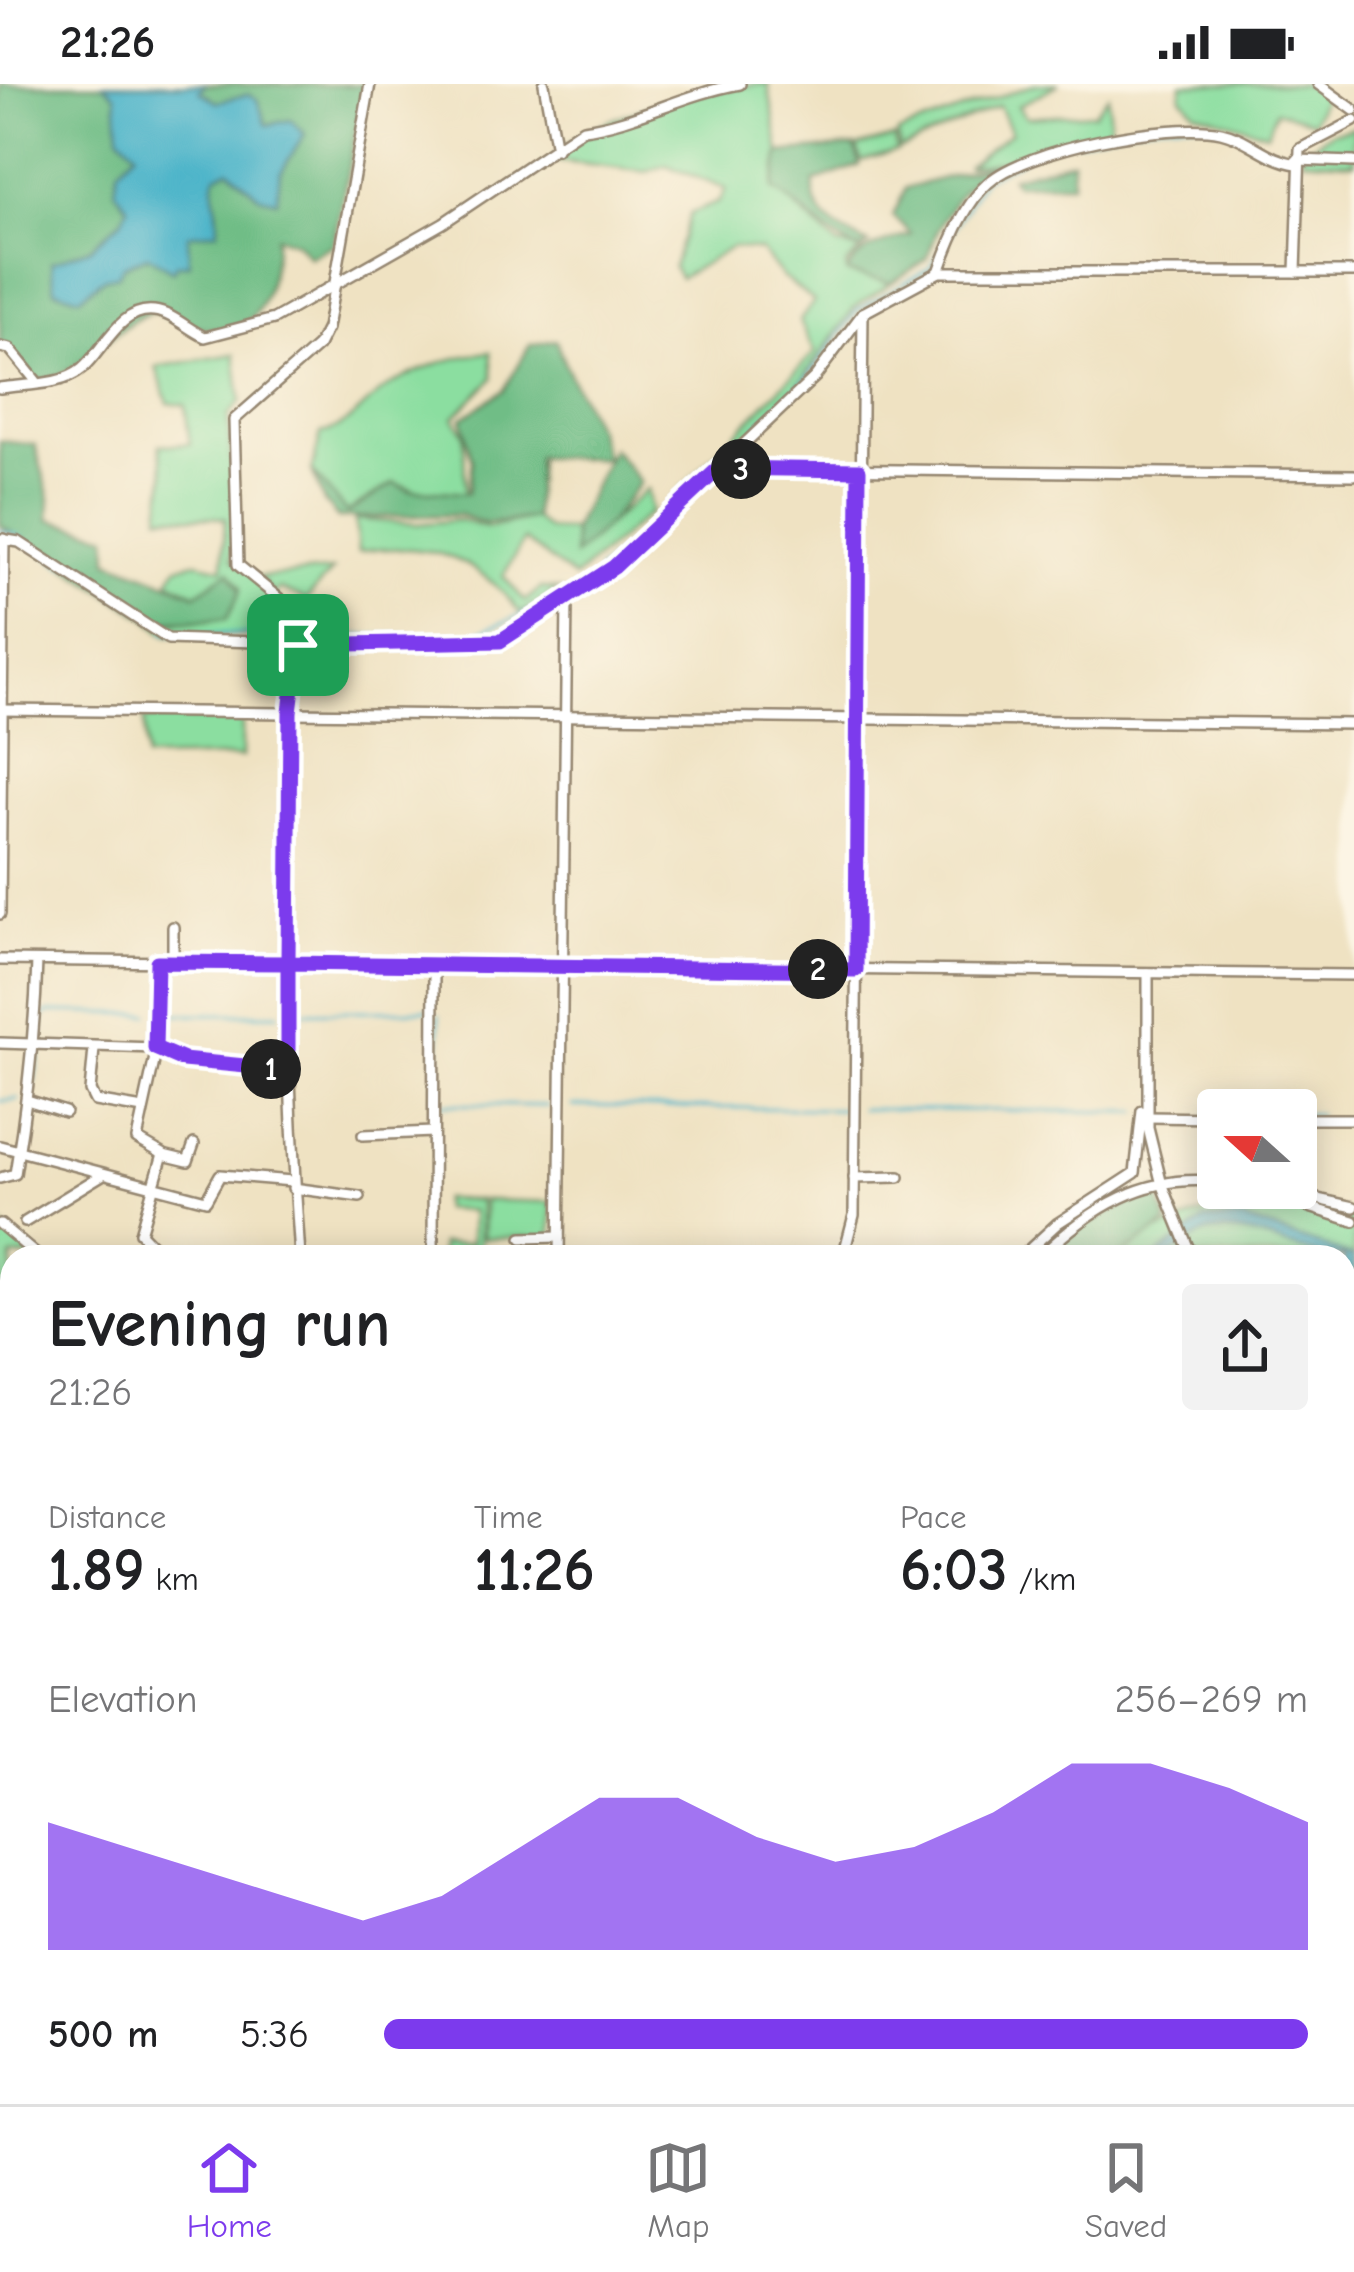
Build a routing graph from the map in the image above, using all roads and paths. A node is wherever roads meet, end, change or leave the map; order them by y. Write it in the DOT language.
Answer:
graph roads {
  1 [pos="370,84"];
  2 [pos="544,84"];
  3 [pos="740,84"];
  4 [pos="1318,84"];
  5 [pos="1354,110"];
  6 [pos="1354,121"];
  7 [pos="556,149"];
  8 [pos="1297,162"];
  9 [pos="1354,162"];
  10 [pos="939,272"];
  11 [pos="1296,272"];
  12 [pos="1354,272"];
  13 [pos="335,281"];
  14 [pos="862,313"];
  15 [pos="0,347"];
  16 [pos="36,381"];
  17 [pos="0,388"];
  18 [pos="719,468"];
  19 [pos="859,470"];
  20 [pos="1354,476"];
  21 [pos="2,538"];
  22 [pos="567,601"];
  23 [pos="298,645"];
  24 [pos="1,710"];
  25 [pos="290,712"];
  26 [pos="566,717"];
  27 [pos="859,718"];
  28 [pos="1354,724"];
  29 [pos="0,914"];
  30 [pos="173,927"];
  31 [pos="0,960"];
  32 [pos="37,961"];
  33 [pos="157,962"];
  34 [pos="173,962"];
  35 [pos="288,963"];
  36 [pos="434,965"];
  37 [pos="563,966"];
  38 [pos="856,970"];
  39 [pos="1148,973"];
  40 [pos="1354,975"];
  41 [pos="0,1043"];
  42 [pos="35,1046"];
  43 [pos="94,1048"];
  44 [pos="155,1048"];
  45 [pos="288,1070"];
  46 [pos="27,1100"];
  47 [pos="1147,1101"];
  48 [pos="143,1109"];
  49 [pos="65,1112"];
  50 [pos="1147,1117"];
  51 [pos="1197,1118"];
  52 [pos="1317,1118"];
  53 [pos="1354,1119"];
  54 [pos="434,1132"];
  55 [pos="363,1135"];
  56 [pos="194,1144"];
  57 [pos="0,1146"];
  58 [pos="19,1150"];
  59 [pos="165,1151"];
  60 [pos="103,1175"];
  61 [pos="899,1177"];
  62 [pos="0,1178"];
  63 [pos="854,1178"];
  64 [pos="1197,1182"];
  65 [pos="1162,1183"];
  66 [pos="292,1185"];
  67 [pos="152,1190"];
  68 [pos="360,1197"];
  69 [pos="1317,1199"];
  70 [pos="1354,1207"];
  71 [pos="1316,1209"];
  72 [pos="1354,1221"];
  73 [pos="25,1222"];
  74 [pos="0,1224"];
  75 [pos="560,1237"];
  76 [pos="523,1238"];
  77 [pos="25,1245"];
  78 [pos="152,1245"];
  79 [pos="299,1245"];
  80 [pos="433,1245"];
  81 [pos="560,1245"];
  82 [pos="847,1245"];
  83 [pos="1034,1245"];
  84 [pos="1054,1245"];
  85 [pos="1187,1245"];
  1 -- 13 [label="street"];
  2 -- 7 [label="street"];
  3 -- 7 [label="street"];
  4 -- 5 [label="street"];
  6 -- 8 [label="street"];
  7 -- 13 [label="street"];
  8 -- 9 [label="street"];
  8 -- 10 [label="street"];
  8 -- 11 [label="street"];
  10 -- 11 [label="street"];
  10 -- 14 [label="street"];
  11 -- 12 [label="street"];
  13 -- 16 [label="street"];
  13 -- 23 [label="street"];
  14 -- 18 [label="street"];
  14 -- 19 [label="street"];
  15 -- 16 [label="street"];
  16 -- 17 [label="street"];
  18 -- 19 [label="street"];
  18 -- 22 [label="street"];
  19 -- 20 [label="street"];
  19 -- 27 [label="street"];
  21 -- 23 [label="street"];
  21 -- 24 [label="street"];
  22 -- 23 [label="street"];
  22 -- 26 [label="street"];
  23 -- 25 [label="street"];
  24 -- 25 [label="street"];
  24 -- 29 [label="street"];
  25 -- 26 [label="street"];
  25 -- 35 [label="street"];
  26 -- 27 [label="street"];
  26 -- 37 [label="street"];
  27 -- 28 [label="street"];
  27 -- 38 [label="street"];
  30 -- 34 [label="street"];
  31 -- 32 [label="street"];
  32 -- 33 [label="street"];
  32 -- 42 [label="street"];
  33 -- 34 [label="street"];
  33 -- 44 [label="street"];
  34 -- 35 [label="street"];
  35 -- 36 [label="street"];
  35 -- 45 [label="street"];
  36 -- 37 [label="street"];
  36 -- 54 [label="street"];
  37 -- 38 [label="street"];
  37 -- 75 [label="street"];
  38 -- 39 [label="street"];
  38 -- 63 [label="street"];
  39 -- 40 [label="street"];
  39 -- 47 [label="street"];
  41 -- 42 [label="street"];
  42 -- 43 [label="street"];
  42 -- 46 [label="street"];
  43 -- 44 [label="street"];
  43 -- 48 [label="street"];
  44 -- 45 [label="street"];
  44 -- 48 [label="street"];
  45 -- 66 [label="street"];
  46 -- 49 [label="street"];
  46 -- 58 [label="street"];
  47 -- 50 [label="street"];
  47 -- 83 [label="street"];
  48 -- 59 [label="street"];
  50 -- 51 [label="street"];
  50 -- 65 [label="street"];
  52 -- 53 [label="street"];
  54 -- 55 [label="street"];
  54 -- 80 [label="street"];
  56 -- 59 [label="street"];
  57 -- 58 [label="street"];
  58 -- 60 [label="street"];
  58 -- 62 [label="street"];
  59 -- 67 [label="street"];
  60 -- 67 [label="street"];
  60 -- 73 [label="street"];
  61 -- 63 [label="street"];
  63 -- 82 [label="street"];
  64 -- 65 [label="street"];
  65 -- 84 [label="street"];
  65 -- 85 [label="street"];
  66 -- 67 [label="street"];
  66 -- 68 [label="street"];
  66 -- 79 [label="street"];
  67 -- 78 [label="street"];
  69 -- 70 [label="street"];
  71 -- 72 [label="street"];
  74 -- 77 [label="street"];
  75 -- 76 [label="street"];
  75 -- 81 [label="street"];
}
